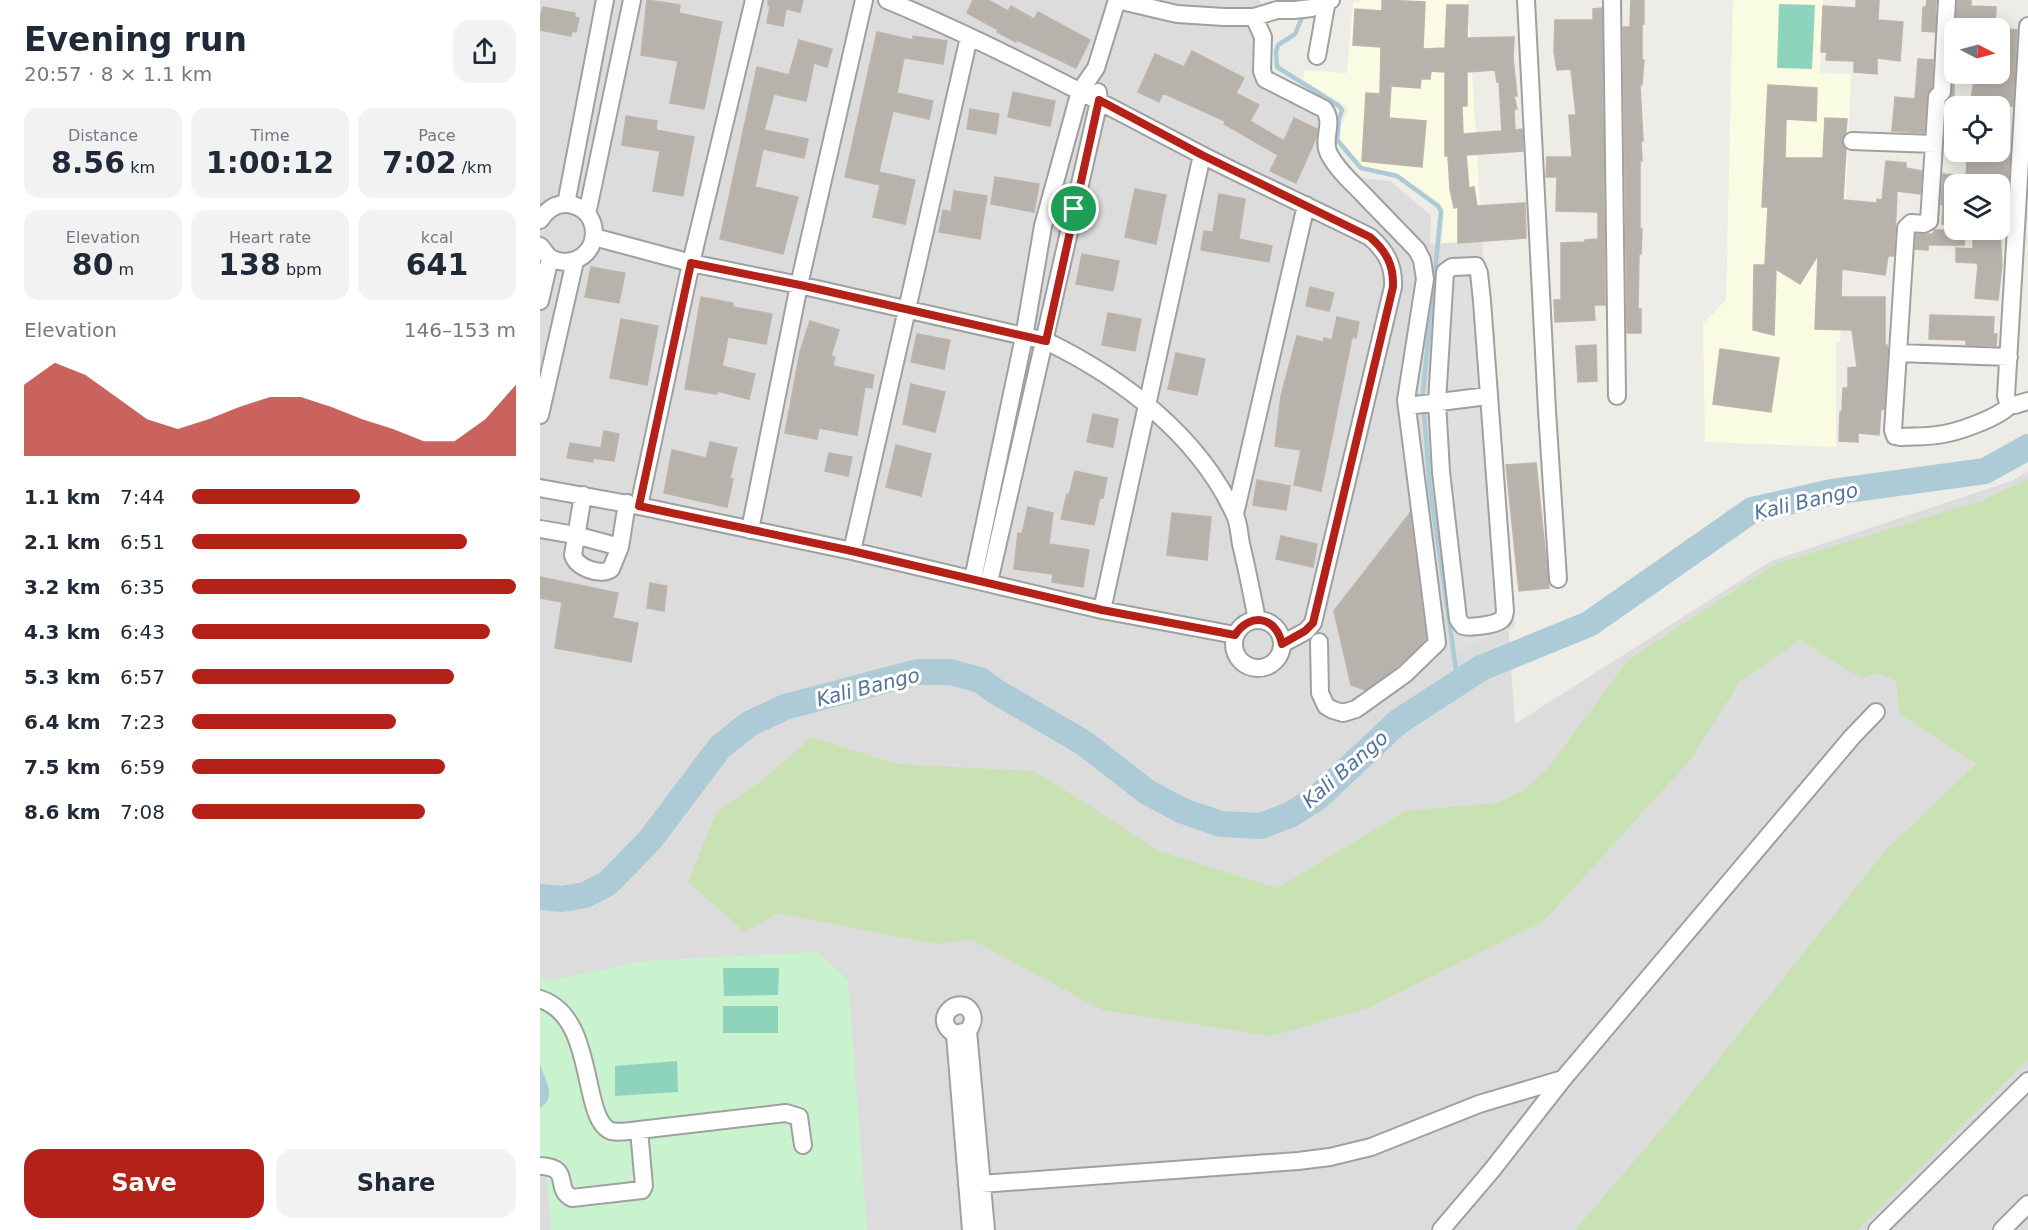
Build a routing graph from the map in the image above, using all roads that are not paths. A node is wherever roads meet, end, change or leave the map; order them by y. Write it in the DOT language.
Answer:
graph roads {
  1 [pos="605,0"];
  2 [pos="632,0"];
  3 [pos="754,0"];
  4 [pos="864,0"];
  5 [pos="887,0"];
  6 [pos="1117,0"];
  7 [pos="1231,0"];
  8 [pos="1526,0"];
  9 [pos="1612,0"];
  10 [pos="1947,0"];
  11 [pos="1314,3"];
  12 [pos="1278,5"];
  13 [pos="1224,17"];
  14 [pos="1254,17"];
  15 [pos="2028,26"];
  16 [pos="969,38"];
  17 [pos="1317,56"];
  18 [pos="1096,68"];
  19 [pos="2027,70"];
  20 [pos="1080,91"];
  21 [pos="1099,100"];
  22 [pos="1852,141"];
  23 [pos="1934,144"];
  24 [pos="1202,155"];
  25 [pos="566,204"];
  26 [pos="1306,205"];
  27 [pos="587,214"];
  28 [pos="540,220"];
  29 [pos="594,237"];
  30 [pos="545,252"];
  31 [pos="575,261"];
  32 [pos="691,263"];
  33 [pos="800,285"];
  34 [pos="540,301"];
  35 [pos="909,309"];
  36 [pos="1024,337"];
  37 [pos="1046,341"];
  38 [pos="1898,353"];
  39 [pos="2009,357"];
  40 [pos="1488,396"];
  41 [pos="1617,396"];
  42 [pos="2008,400"];
  43 [pos="2028,401"];
  44 [pos="1437,402"];
  45 [pos="1147,404"];
  46 [pos="1407,406"];
  47 [pos="540,415"];
  48 [pos="540,488"];
  49 [pos="583,495"];
  50 [pos="633,505"];
  51 [pos="1235,514"];
  52 [pos="540,529"];
  53 [pos="750,530"];
  54 [pos="575,535"];
  55 [pos="620,546"];
  56 [pos="852,551"];
  57 [pos="1558,579"];
  58 [pos="981,581"];
  59 [pos="1102,610"];
  60 [pos="1257,620"];
  61 [pos="1235,635"];
  62 [pos="1319,642"];
  63 [pos="1282,644"];
  64 [pos="1876,712"];
  65 [pos="540,999"];
  66 [pos="962,1032"];
  67 [pos="1563,1079"];
  68 [pos="2028,1080"];
  69 [pos="639,1130"];
  70 [pos="803,1144"];
  71 [pos="540,1166"];
  72 [pos="975,1184"];
  73 [pos="2028,1204"];
  74 [pos="971,1230"];
  75 [pos="986,1230"];
  76 [pos="1441,1230"];
  77 [pos="1877,1230"];
  78 [pos="2002,1230"];
  1 -- 25 [label="street"];
  2 -- 27 [label="street"];
  3 -- 32 [label="street"];
  4 -- 33 [label="street"];
  5 -- 16 [label="street"];
  6 -- 13 [label="street"];
  6 -- 18 [label="street"];
  7 -- 13 [label="street"];
  8 -- 57 [label="street"];
  9 -- 41 [label="street"];
  10 -- 23 [label="street"];
  11 -- 12 [label="street"];
  11 -- 17 [label="street"];
  12 -- 14 [label="street"];
  13 -- 14 [label="street"];
  14 -- 46 [label="street"];
  15 -- 19 [label="street"];
  16 -- 20 [label="street"];
  16 -- 35 [label="street"];
  18 -- 20 [label="street"];
  18 -- 21 [label="street"];
  19 -- 39 [label="street"];
  20 -- 21 [label="street"];
  20 -- 36 [label="street"];
  21 -- 24 [label="street"];
  21 -- 37 [label="street"];
  22 -- 23 [label="street"];
  23 -- 38 [label="street"];
  24 -- 26 [label="street"];
  24 -- 45 [label="street"];
  25 -- 27 [label="street"];
  25 -- 28 [label="street"];
  26 -- 51 [label="street"];
  26 -- 63 [label="street"];
  27 -- 29 [label="street"];
  29 -- 31 [label="street"];
  29 -- 32 [label="street"];
  30 -- 31 [label="street"];
  30 -- 34 [label="street"];
  31 -- 47 [label="street"];
  32 -- 33 [label="street"];
  32 -- 50 [label="street"];
  33 -- 35 [label="street"];
  33 -- 53 [label="street"];
  35 -- 36 [label="street"];
  35 -- 56 [label="street"];
  36 -- 37 [label="street"];
  36 -- 58 [label="street"];
  37 -- 45 [label="street"];
  37 -- 58 [label="street"];
  38 -- 39 [label="street"];
  38 -- 42 [label="street"];
  39 -- 42 [label="street"];
  40 -- 44 [label="street"];
  40 -- 44 [label="street"];
  40 -- 44 [label="street"];
  42 -- 43 [label="street"];
  44 -- 46 [label="street"];
  45 -- 51 [label="street"];
  45 -- 59 [label="street"];
  46 -- 62 [label="street"];
  48 -- 49 [label="street"];
  49 -- 50 [label="street"];
  49 -- 54 [label="street"];
  50 -- 53 [label="street"];
  50 -- 55 [label="street"];
  51 -- 60 [label="street"];
  52 -- 54 [label="street"];
  53 -- 56 [label="street"];
  54 -- 55 [label="street"];
  54 -- 55 [label="street"];
  56 -- 58 [label="street"];
  58 -- 59 [label="street"];
  59 -- 61 [label="street"];
  60 -- 61 [label="street"];
  60 -- 63 [label="street"];
  61 -- 63 [label="street"];
  64 -- 67 [label="street"];
  65 -- 69 [label="street"];
  66 -- 72 [label="street"];
  67 -- 72 [label="street"];
  67 -- 76 [label="street"];
  68 -- 77 [label="street"];
  69 -- 70 [label="street"];
  69 -- 71 [label="street"];
  72 -- 74 [label="street"];
  72 -- 75 [label="street"];
  73 -- 78 [label="street"];
}
